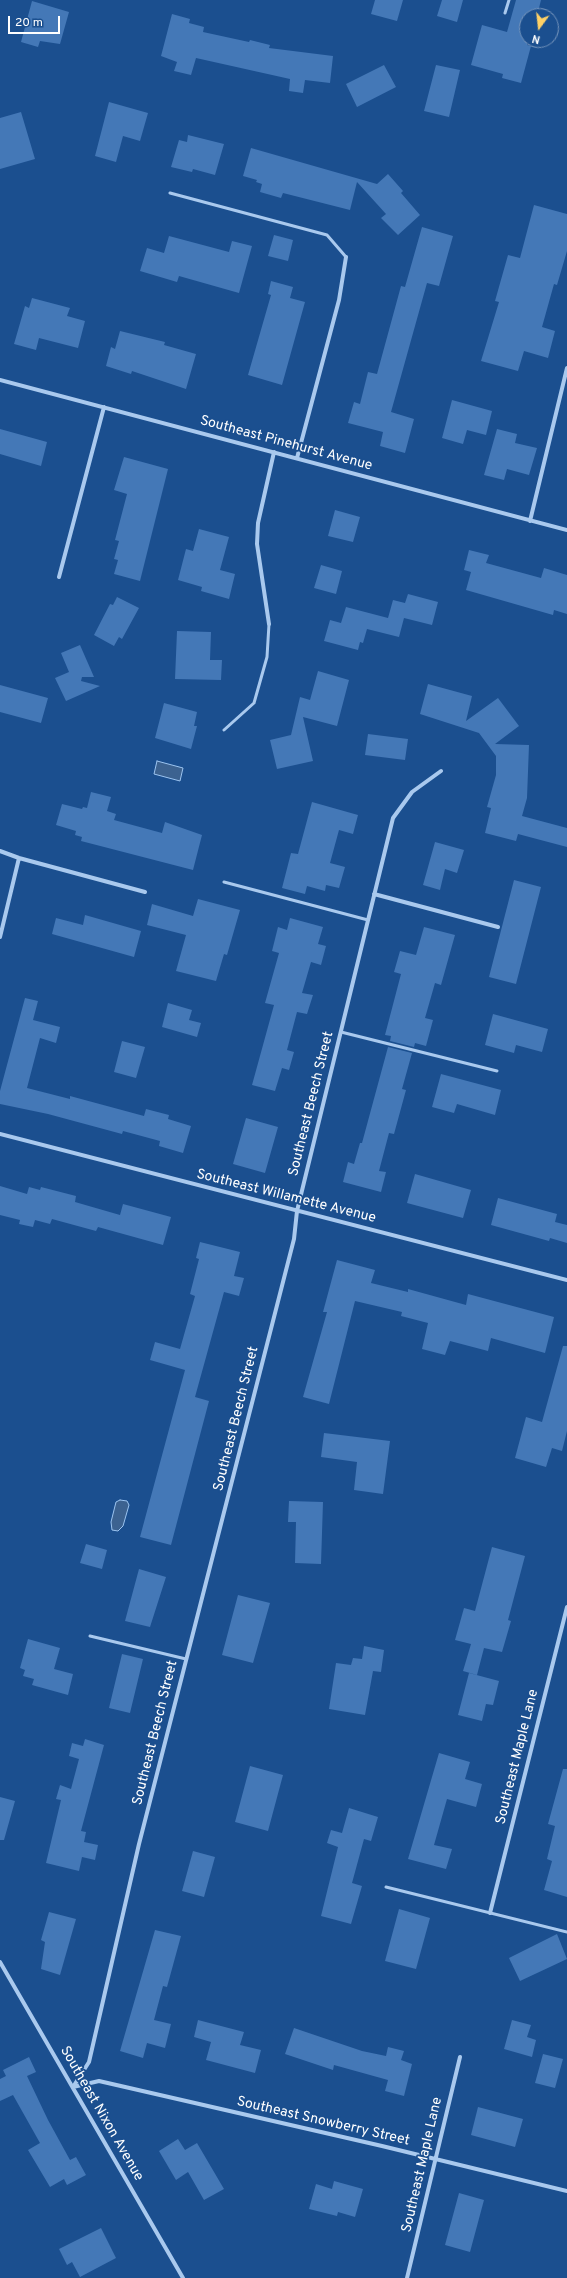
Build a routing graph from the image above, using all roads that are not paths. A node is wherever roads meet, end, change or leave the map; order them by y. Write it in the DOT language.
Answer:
graph roads {
  1 [pos="509,0"];
  2 [pos="505,14"];
  3 [pos="170,193"];
  4 [pos="346,257"];
  5 [pos="567,368"];
  6 [pos="0,380"];
  7 [pos="104,407"];
  8 [pos="274,452"];
  9 [pos="297,458"];
  10 [pos="530,521"];
  11 [pos="567,530"];
  12 [pos="59,577"];
  13 [pos="269,624"];
  14 [pos="224,730"];
  15 [pos="441,771"];
  16 [pos="0,851"];
  17 [pos="19,858"];
  18 [pos="224,882"];
  19 [pos="144,892"];
  20 [pos="374,894"];
  21 [pos="368,920"];
  22 [pos="498,927"];
  23 [pos="0,936"];
  24 [pos="341,1032"];
  25 [pos="497,1071"];
  26 [pos="0,1134"];
  27 [pos="297,1211"];
  28 [pos="567,1280"];
  29 [pos="567,1607"];
  30 [pos="90,1636"];
  31 [pos="186,1659"];
  32 [pos="386,1887"];
  33 [pos="490,1913"];
  34 [pos="567,1932"];
  35 [pos="0,1962"];
  36 [pos="460,2057"];
  37 [pos="73,2087"];
  38 [pos="434,2159"];
  39 [pos="567,2192"];
  40 [pos="183,2278"];
  41 [pos="407,2278"];
  1 -- 2 [label="lane"];
  3 -- 4 [label="lane"];
  4 -- 9 [label="street"];
  5 -- 10 [label="street"];
  6 -- 7 [label="street, Southeast Pinehurst Avenue"];
  7 -- 8 [label="street, Southeast Pinehurst Avenue"];
  7 -- 12 [label="street"];
  8 -- 9 [label="street, Southeast Pinehurst Avenue"];
  8 -- 13 [label="street"];
  9 -- 10 [label="street, Southeast Pinehurst Avenue"];
  10 -- 11 [label="street, Southeast Pinehurst Avenue"];
  13 -- 14 [label="lane"];
  15 -- 20 [label="street, Southeast Beech Street"];
  16 -- 17 [label="street"];
  17 -- 19 [label="street"];
  17 -- 23 [label="street"];
  18 -- 21 [label="lane"];
  20 -- 21 [label="street, Southeast Beech Street"];
  20 -- 22 [label="street"];
  21 -- 24 [label="street, Southeast Beech Street"];
  24 -- 25 [label="lane"];
  24 -- 27 [label="street, Southeast Beech Street"];
  26 -- 27 [label="street, Southeast Willamette Avenue"];
  27 -- 28 [label="street, Southeast Willamette Avenue"];
  27 -- 31 [label="street, Southeast Beech Street"];
  29 -- 33 [label="street, Southeast Maple Lane"];
  30 -- 31 [label="lane"];
  31 -- 37 [label="street, Southeast Beech Street"];
  32 -- 33 [label="lane"];
  33 -- 34 [label="lane"];
  35 -- 37 [label="street, Southeast Nixon Avenue"];
  36 -- 38 [label="street, Southeast Maple Lane"];
  37 -- 38 [label="street, Southeast Snowberry Street"];
  37 -- 40 [label="street, Southeast Nixon Avenue"];
  38 -- 39 [label="street, Southeast Snowberry Street"];
  38 -- 41 [label="street, Southeast Maple Lane"];
}
